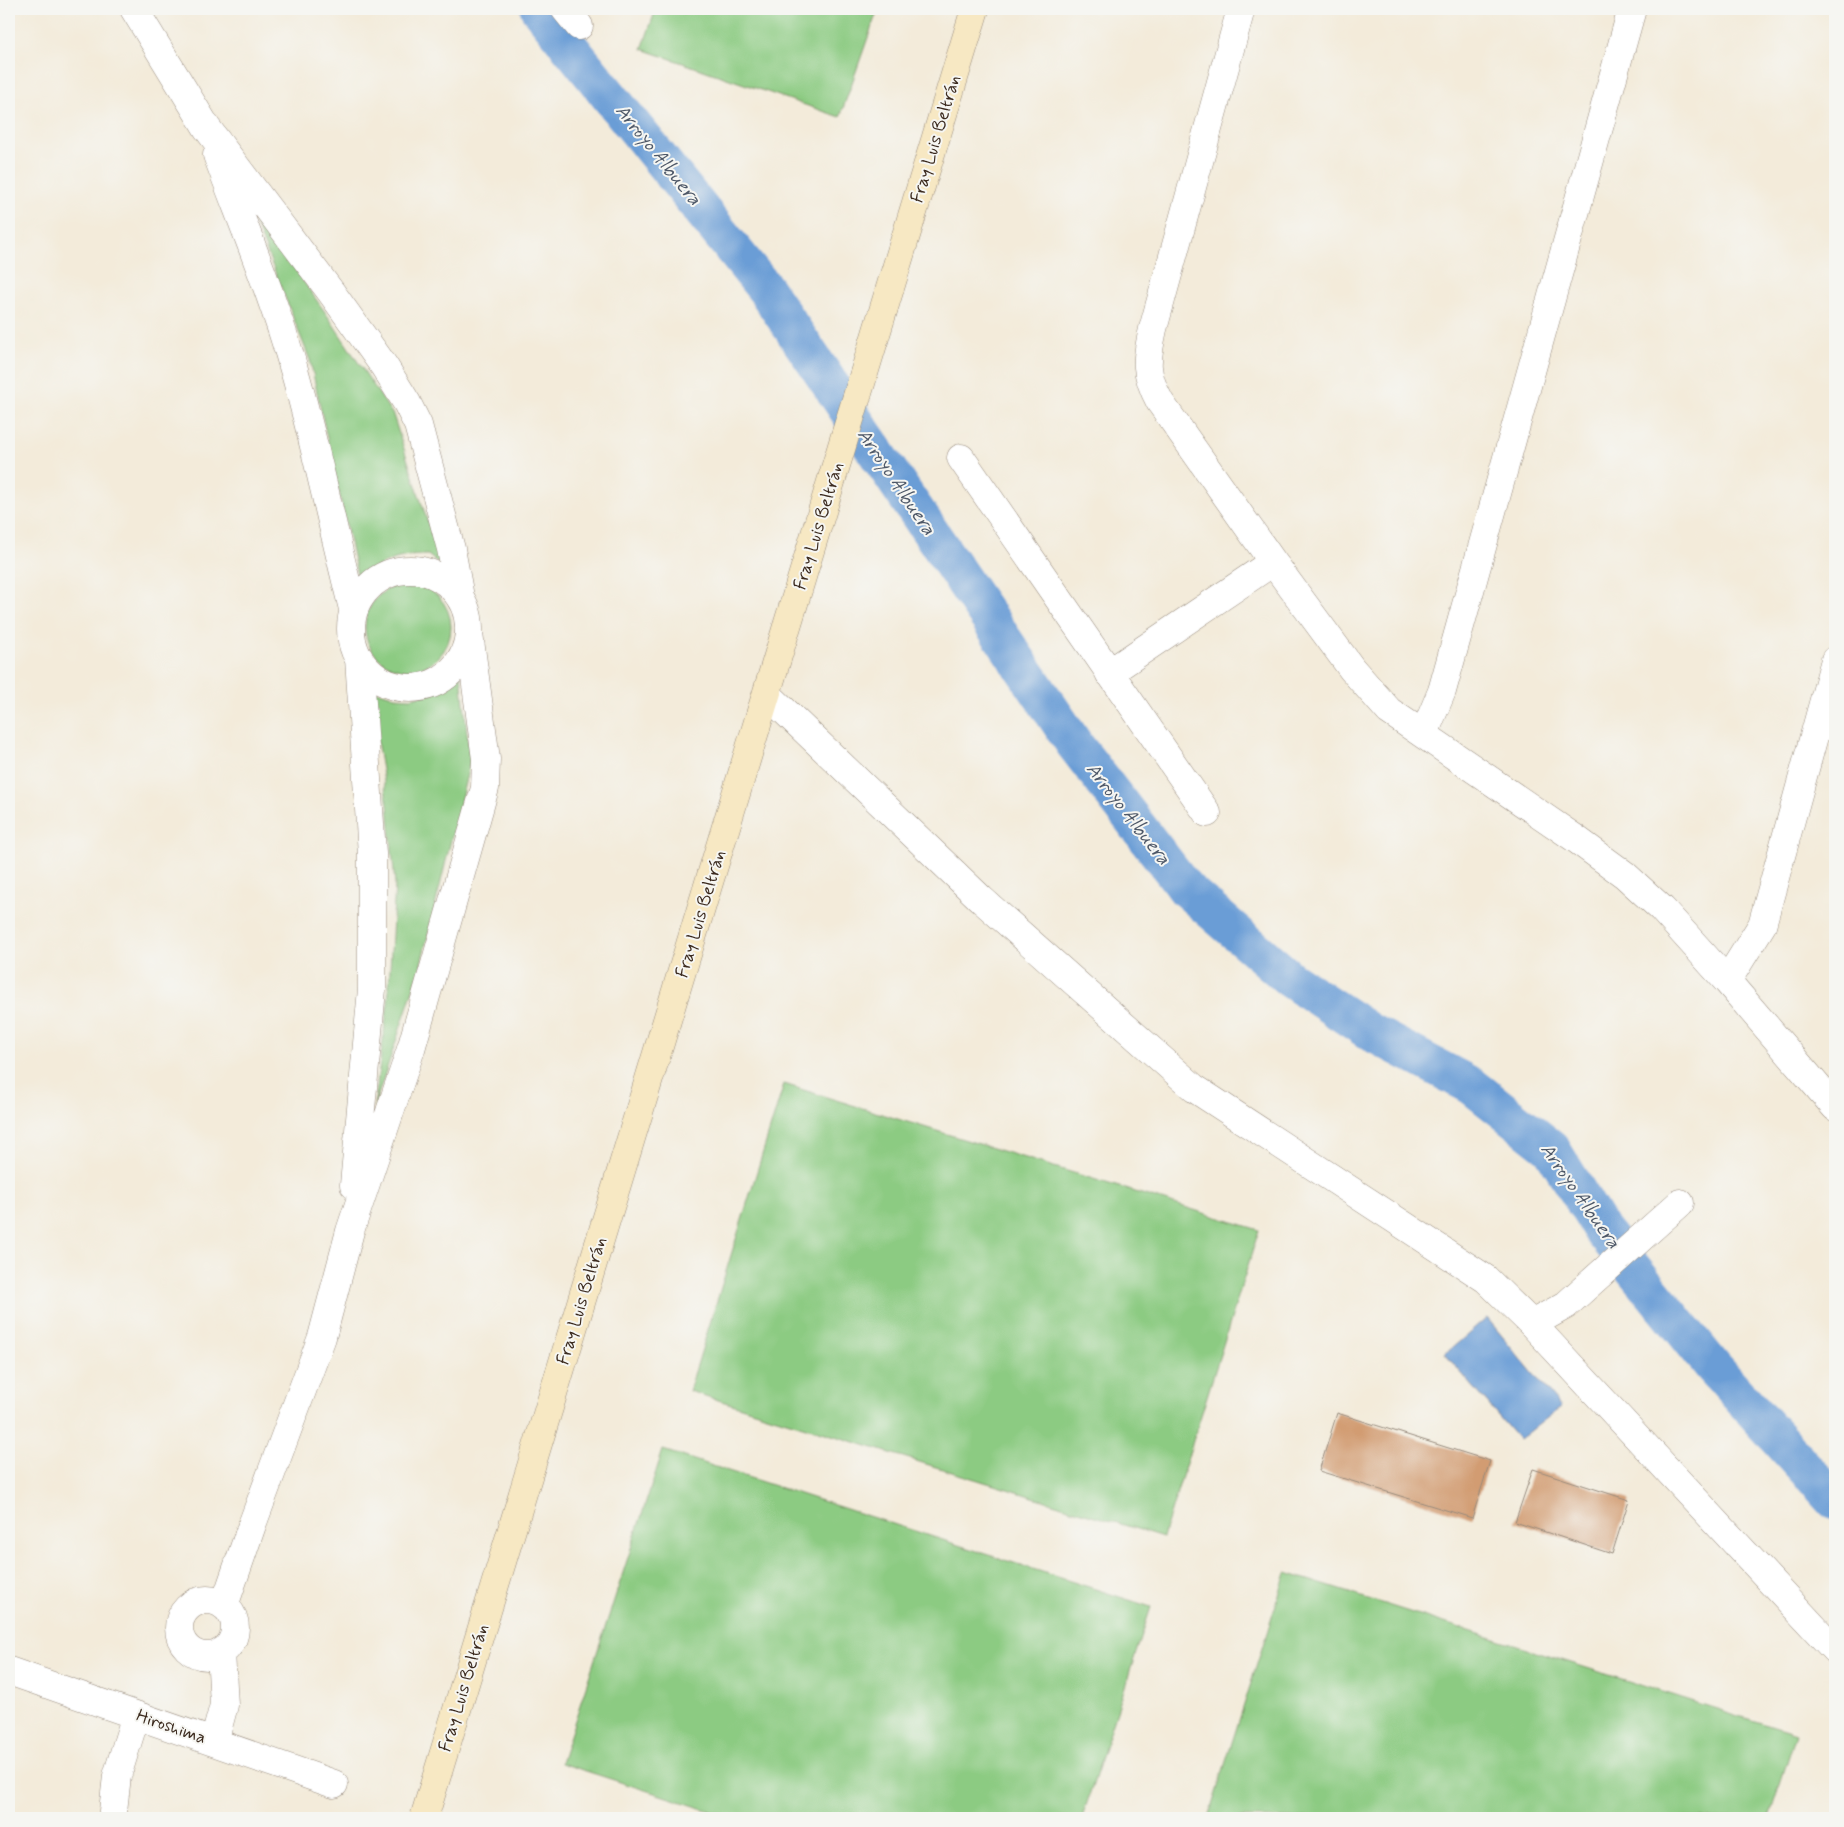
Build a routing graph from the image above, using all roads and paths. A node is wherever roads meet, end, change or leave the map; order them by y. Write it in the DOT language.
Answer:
graph roads {
  1 [pos="134,9"];
  2 [pos="975,9"];
  3 [pos="1241,9"];
  4 [pos="1632,9"];
  5 [pos="207,128"];
  6 [pos="961,458"];
  7 [pos="1273,562"];
  8 [pos="460,597"];
  9 [pos="354,610"];
  10 [pos="469,633"];
  11 [pos="359,658"];
  12 [pos="1835,660"];
  13 [pos="1109,673"];
  14 [pos="768,695"];
  15 [pos="1424,734"];
  16 [pos="1207,813"];
  17 [pos="1727,981"];
  18 [pos="1835,1107"];
  19 [pos="1680,1203"];
  20 [pos="350,1231"];
  21 [pos="1532,1324"];
  22 [pos="224,1606"];
  23 [pos="1835,1650"];
  24 [pos="221,1652"];
  25 [pos="9,1671"];
  26 [pos="136,1715"];
  27 [pos="214,1742"];
  28 [pos="334,1784"];
  29 [pos="114,1816"];
  30 [pos="424,1818"];
  1 -- 5 [label="street"];
  2 -- 14 [label="street, Fray Luis Beltrán"];
  3 -- 7 [label="street"];
  4 -- 15 [label="street"];
  5 -- 8 [label="street"];
  5 -- 9 [label="street"];
  6 -- 13 [label="street"];
  7 -- 13 [label="street"];
  7 -- 15 [label="street"];
  8 -- 9 [label="street"];
  8 -- 10 [label="street"];
  9 -- 11 [label="street"];
  10 -- 11 [label="street"];
  10 -- 20 [label="street"];
  11 -- 20 [label="street"];
  12 -- 17 [label="street"];
  13 -- 16 [label="street"];
  14 -- 21 [label="street"];
  14 -- 30 [label="street, Fray Luis Beltrán"];
  15 -- 17 [label="street"];
  17 -- 18 [label="street"];
  19 -- 21 [label="street"];
  20 -- 22 [label="street"];
  21 -- 23 [label="street"];
  22 -- 24 [label="street"];
  22 -- 24 [label="street"];
  24 -- 27 [label="street"];
  25 -- 26 [label="street, Hiroshima"];
  26 -- 27 [label="street, Hiroshima"];
  26 -- 29 [label="street"];
  27 -- 28 [label="street, Hiroshima"];
}
